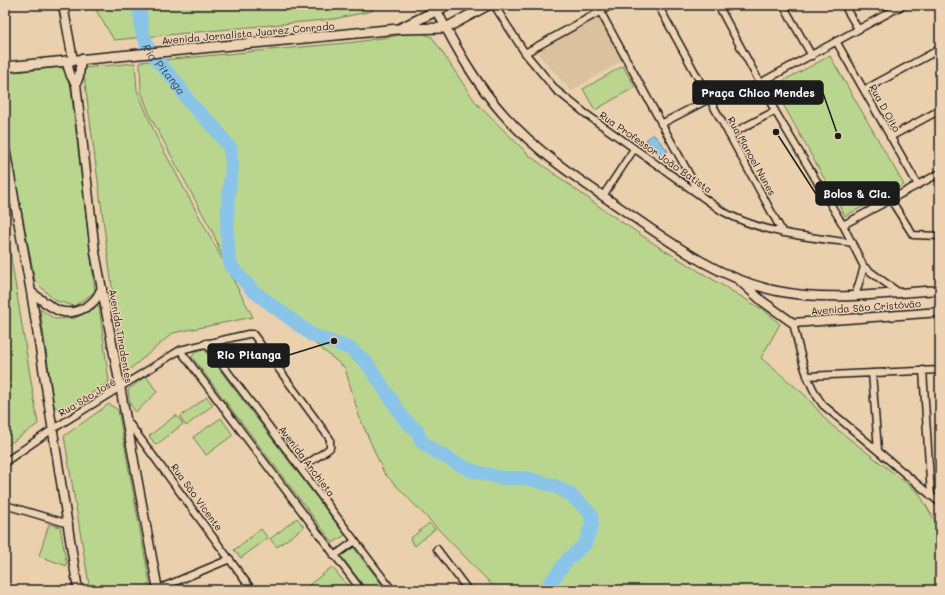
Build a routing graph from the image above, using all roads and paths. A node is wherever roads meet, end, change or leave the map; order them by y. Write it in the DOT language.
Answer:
graph roads {
  1 [pos="63,5"];
  2 [pos="448,5"];
  3 [pos="488,5"];
  4 [pos="494,5"];
  5 [pos="612,5"];
  6 [pos="658,5"];
  7 [pos="718,5"];
  8 [pos="783,5"];
  9 [pos="844,5"];
  10 [pos="903,5"];
  11 [pos="435,8"];
  12 [pos="600,11"];
  13 [pos="446,28"];
  14 [pos="398,29"];
  15 [pos="858,29"];
  16 [pos="836,41"];
  17 [pos="940,49"];
  18 [pos="525,54"];
  19 [pos="812,56"];
  20 [pos="73,60"];
  21 [pos="5,67"];
  22 [pos="760,82"];
  23 [pos="76,84"];
  24 [pos="864,90"];
  25 [pos="709,99"];
  26 [pos="940,110"];
  27 [pos="775,111"];
  28 [pos="661,124"];
  29 [pos="729,135"];
  30 [pos="890,137"];
  31 [pos="5,148"];
  32 [pos="634,149"];
  33 [pos="940,173"];
  34 [pos="918,185"];
  35 [pos="603,196"];
  36 [pos="701,196"];
  37 [pos="891,200"];
  38 [pos="843,225"];
  39 [pos="783,233"];
  40 [pos="940,236"];
  41 [pos="853,243"];
  42 [pos="864,267"];
  43 [pos="736,278"];
  44 [pos="102,288"];
  45 [pos="940,290"];
  46 [pos="775,291"];
  47 [pos="31,292"];
  48 [pos="898,292"];
  49 [pos="855,296"];
  50 [pos="776,311"];
  51 [pos="940,312"];
  52 [pos="793,322"];
  53 [pos="206,343"];
  54 [pos="180,350"];
  55 [pos="923,370"];
  56 [pos="940,370"];
  57 [pos="872,373"];
  58 [pos="807,376"];
  59 [pos="120,388"];
  60 [pos="125,416"];
  61 [pos="53,429"];
  62 [pos="878,450"];
  63 [pos="5,462"];
  64 [pos="301,468"];
  65 [pos="931,496"];
  66 [pos="940,503"];
  67 [pos="5,505"];
  68 [pos="69,524"];
  69 [pos="355,541"];
  70 [pos="437,549"];
  71 [pos="334,556"];
  72 [pos="230,559"];
  73 [pos="78,590"];
  74 [pos="158,590"];
  75 [pos="252,590"];
  76 [pos="361,590"];
  77 [pos="392,590"];
  78 [pos="468,590"];
  1 -- 20 [label="street"];
  2 -- 11 [label="main road, Avenida Jornalista Juarez Conrado"];
  3 -- 13 [label="main road"];
  4 -- 18 [label="street, Rua Professor João Batista"];
  5 -- 12 [label="street"];
  6 -- 25 [label="street, Rua Manoel Nunes"];
  7 -- 22 [label="street"];
  8 -- 19 [label="street"];
  9 -- 15 [label="street"];
  10 -- 15 [label="street"];
  11 -- 13 [label="street"];
  11 -- 14 [label="main road, Avenida Jornalista Juarez Conrado"];
  12 -- 18 [label="street"];
  12 -- 28 [label="street"];
  13 -- 14 [label="main road, Avenida Jornalista Juarez Conrado"];
  13 -- 35 [label="street"];
  14 -- 20 [label="main road, Avenida Jornalista Juarez Conrado"];
  15 -- 16 [label="street"];
  16 -- 19 [label="street"];
  16 -- 24 [label="street, Rua D Oito"];
  17 -- 24 [label="street"];
  18 -- 32 [label="street, Rua Professor João Batista"];
  19 -- 22 [label="street"];
  20 -- 21 [label="main road, Avenida Jornalista Juarez Conrado"];
  20 -- 23 [label="street, Avenida Tiradentes"];
  20 -- 23 [label="street, Avenida Tiradentes"];
  22 -- 27 [label="street"];
  23 -- 44 [label="street, Avenida Tiradentes"];
  24 -- 30 [label="street, Rua D Oito"];
  25 -- 28 [label="street"];
  25 -- 29 [label="street, Rua Manoel Nunes"];
  26 -- 30 [label="street"];
  27 -- 29 [label="street"];
  27 -- 38 [label="street"];
  28 -- 36 [label="street"];
  29 -- 39 [label="street, Rua Manoel Nunes"];
  30 -- 34 [label="street, Rua D Oito"];
  31 -- 47 [label="street"];
  32 -- 35 [label="street"];
  32 -- 36 [label="street, Rua Professor João Batista"];
  33 -- 34 [label="street"];
  34 -- 37 [label="street"];
  35 -- 43 [label="street"];
  36 -- 39 [label="street, Rua Professor João Batista"];
  37 -- 38 [label="street"];
  37 -- 40 [label="street"];
  38 -- 41 [label="street"];
  39 -- 41 [label="street, Rua Professor João Batista"];
  41 -- 42 [label="street"];
  42 -- 48 [label="street"];
  42 -- 49 [label="street"];
  43 -- 46 [label="street, Avenida São Cristóvão"];
  43 -- 50 [label="street"];
  44 -- 47 [label="street"];
  44 -- 59 [label="street, Avenida Tiradentes"];
  45 -- 48 [label="street, Avenida São Cristóvão"];
  46 -- 49 [label="street, Avenida São Cristóvão"];
  46 -- 50 [label="street"];
  47 -- 61 [label="street"];
  48 -- 49 [label="street, Avenida São Cristóvão"];
  50 -- 52 [label="street"];
  51 -- 52 [label="street, Avenida São Cristóvão"];
  52 -- 58 [label="street"];
  53 -- 54 [label="street, Rua São José"];
  53 -- 64 [label="street, Avenida Anchieta"];
  53 -- 64 [label="street, Rua São José"];
  54 -- 59 [label="street, Rua São José"];
  54 -- 71 [label="street"];
  55 -- 56 [label="street"];
  55 -- 57 [label="street"];
  55 -- 65 [label="street"];
  57 -- 58 [label="street"];
  57 -- 62 [label="street"];
  58 -- 62 [label="street"];
  59 -- 60 [label="street, Avenida Tiradentes"];
  59 -- 61 [label="street, Rua São José"];
  60 -- 72 [label="street, Rua São Vicente"];
  60 -- 74 [label="street, Avenida Tiradentes"];
  61 -- 63 [label="street, Rua São José"];
  61 -- 68 [label="street"];
  62 -- 65 [label="street"];
  64 -- 69 [label="street, Avenida Anchieta"];
  65 -- 66 [label="street"];
  67 -- 68 [label="street"];
  68 -- 73 [label="street"];
  69 -- 71 [label="street"];
  69 -- 77 [label="street, Avenida Anchieta"];
  70 -- 78 [label="street"];
  71 -- 76 [label="street"];
  72 -- 74 [label="street"];
  72 -- 75 [label="street, Rua São Vicente"];
}
